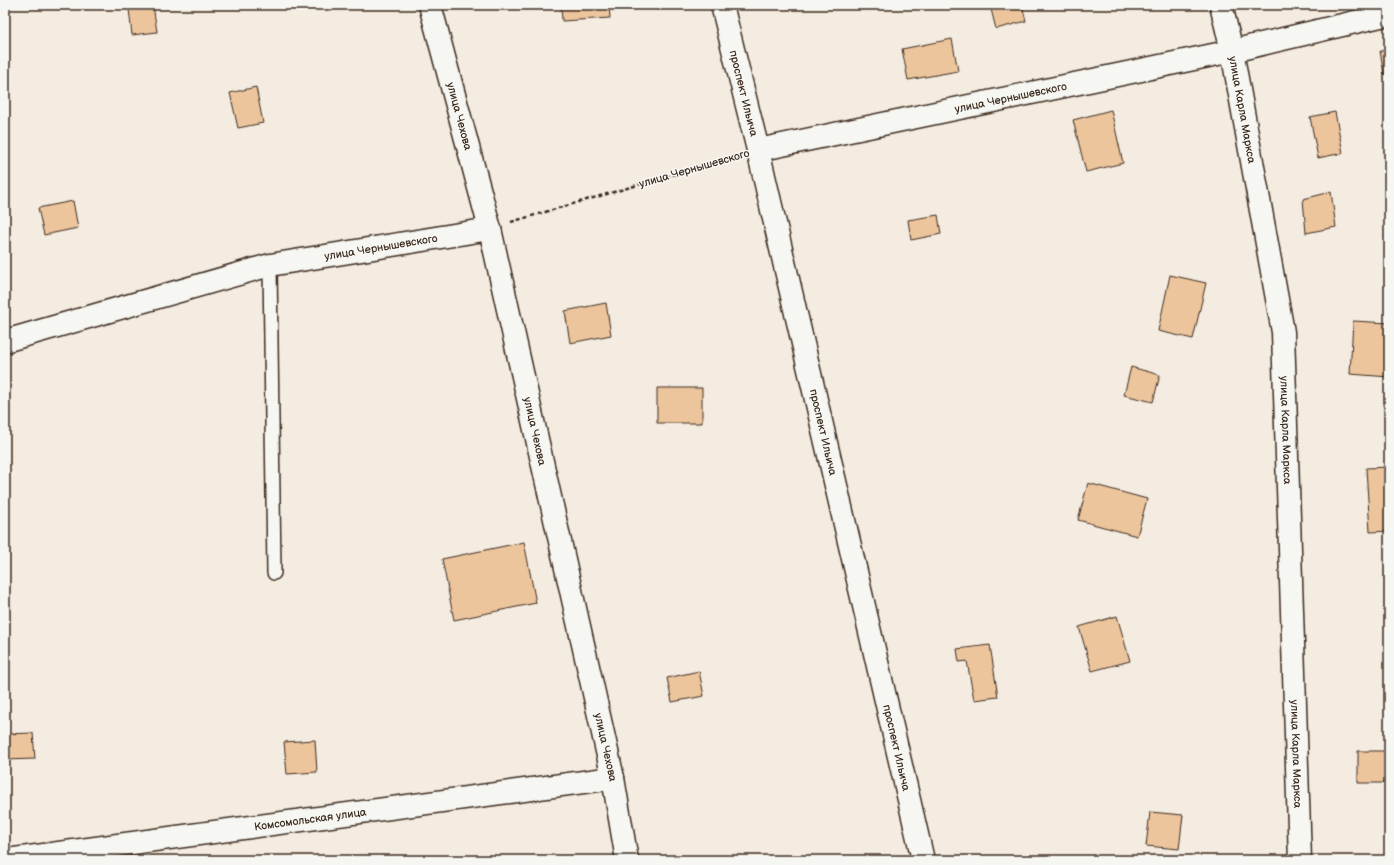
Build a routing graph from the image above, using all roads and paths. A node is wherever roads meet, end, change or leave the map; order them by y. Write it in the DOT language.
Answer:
graph roads {
  1 [pos="430,5"];
  2 [pos="722,5"];
  3 [pos="1222,5"];
  4 [pos="1389,14"];
  5 [pos="1232,52"];
  6 [pos="758,150"];
  7 [pos="490,229"];
  8 [pos="270,265"];
  9 [pos="5,341"];
  10 [pos="274,573"];
  11 [pos="613,778"];
  12 [pos="7,860"];
  13 [pos="626,860"];
  14 [pos="923,860"];
  15 [pos="1300,860"];
  1 -- 7 [label="street, улица Чехова"];
  2 -- 6 [label="street, проспект Ильича"];
  3 -- 5 [label="street, улица Карла Маркса"];
  4 -- 5 [label="street, улица Чернышевского"];
  5 -- 6 [label="street, улица Чернышевского"];
  5 -- 15 [label="street, улица Карла Маркса"];
  6 -- 7 [label="path, улица Чернышевского"];
  6 -- 14 [label="street, проспект Ильича"];
  7 -- 8 [label="street, улица Чернышевского"];
  7 -- 11 [label="street, улица Чехова"];
  8 -- 9 [label="street, улица Чернышевского"];
  8 -- 10 [label="lane"];
  11 -- 12 [label="street, Комсомольская улица"];
  11 -- 13 [label="street, улица Чехова"];
}
